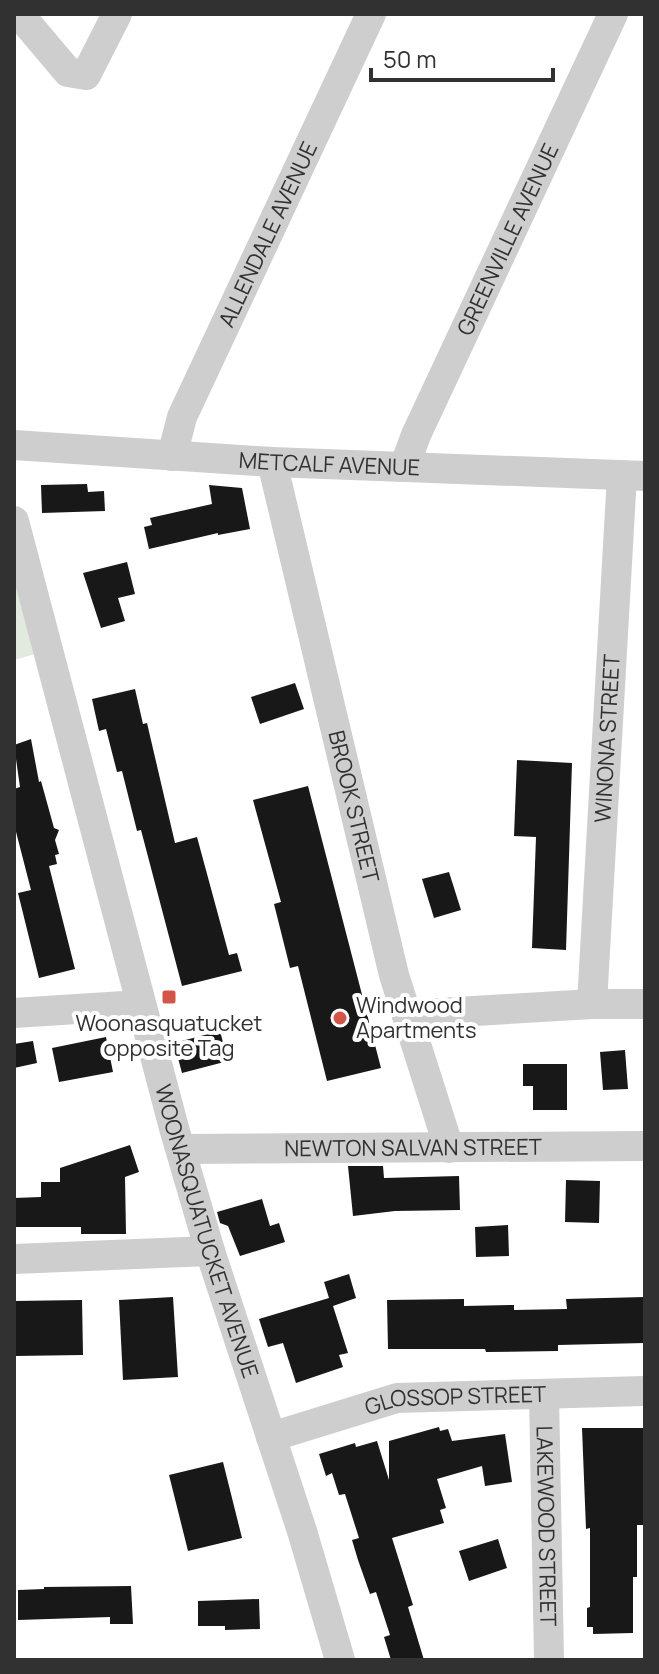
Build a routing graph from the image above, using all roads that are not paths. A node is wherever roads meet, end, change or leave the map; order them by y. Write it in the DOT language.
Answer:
graph roads {
  1 [pos="19,14"];
  2 [pos="117,14"];
  3 [pos="371,14"];
  4 [pos="613,14"];
  5 [pos="14,445"];
  6 [pos="172,456"];
  7 [pos="272,462"];
  8 [pos="405,465"];
  9 [pos="634,475"];
  10 [pos="14,521"];
  11 [pos="592,1004"];
  12 [pos="645,1004"];
  13 [pos="140,1005"];
  14 [pos="14,1013"];
  15 [pos="407,1015"];
  16 [pos="645,1146"];
  17 [pos="449,1148"];
  18 [pos="181,1149"];
  19 [pos="210,1251"];
  20 [pos="14,1259"];
  21 [pos="645,1391"];
  22 [pos="544,1394"];
  23 [pos="271,1437"];
  24 [pos="340,1660"];
  25 [pos="549,1660"];
  1 -- 2 [label="street"];
  3 -- 6 [label="street, ALLENDALE AVENUE"];
  4 -- 8 [label="street, GREENVILLE AVENUE"];
  5 -- 6 [label="street, METCALF AVENUE"];
  6 -- 7 [label="street, METCALF AVENUE"];
  7 -- 8 [label="street, METCALF AVENUE"];
  7 -- 15 [label="street, BROOK STREET"];
  8 -- 9 [label="street, METCALF AVENUE"];
  9 -- 11 [label="street, WINONA STREET"];
  10 -- 13 [label="street, WOONASQUATUCKET AVENUE"];
  11 -- 12 [label="street"];
  11 -- 15 [label="street"];
  13 -- 14 [label="street"];
  13 -- 18 [label="street, WOONASQUATUCKET AVENUE"];
  15 -- 17 [label="street, BROOK STREET"];
  16 -- 17 [label="street, NEWTON SALVAN STREET"];
  17 -- 18 [label="street, NEWTON SALVAN STREET"];
  18 -- 19 [label="street, WOONASQUATUCKET AVENUE"];
  19 -- 20 [label="street"];
  19 -- 23 [label="street, WOONASQUATUCKET AVENUE"];
  21 -- 22 [label="street, GLOSSOP STREET"];
  22 -- 23 [label="street, GLOSSOP STREET"];
  22 -- 25 [label="street, LAKEWOOD STREET"];
  23 -- 24 [label="street, WOONASQUATUCKET AVENUE"];
}
